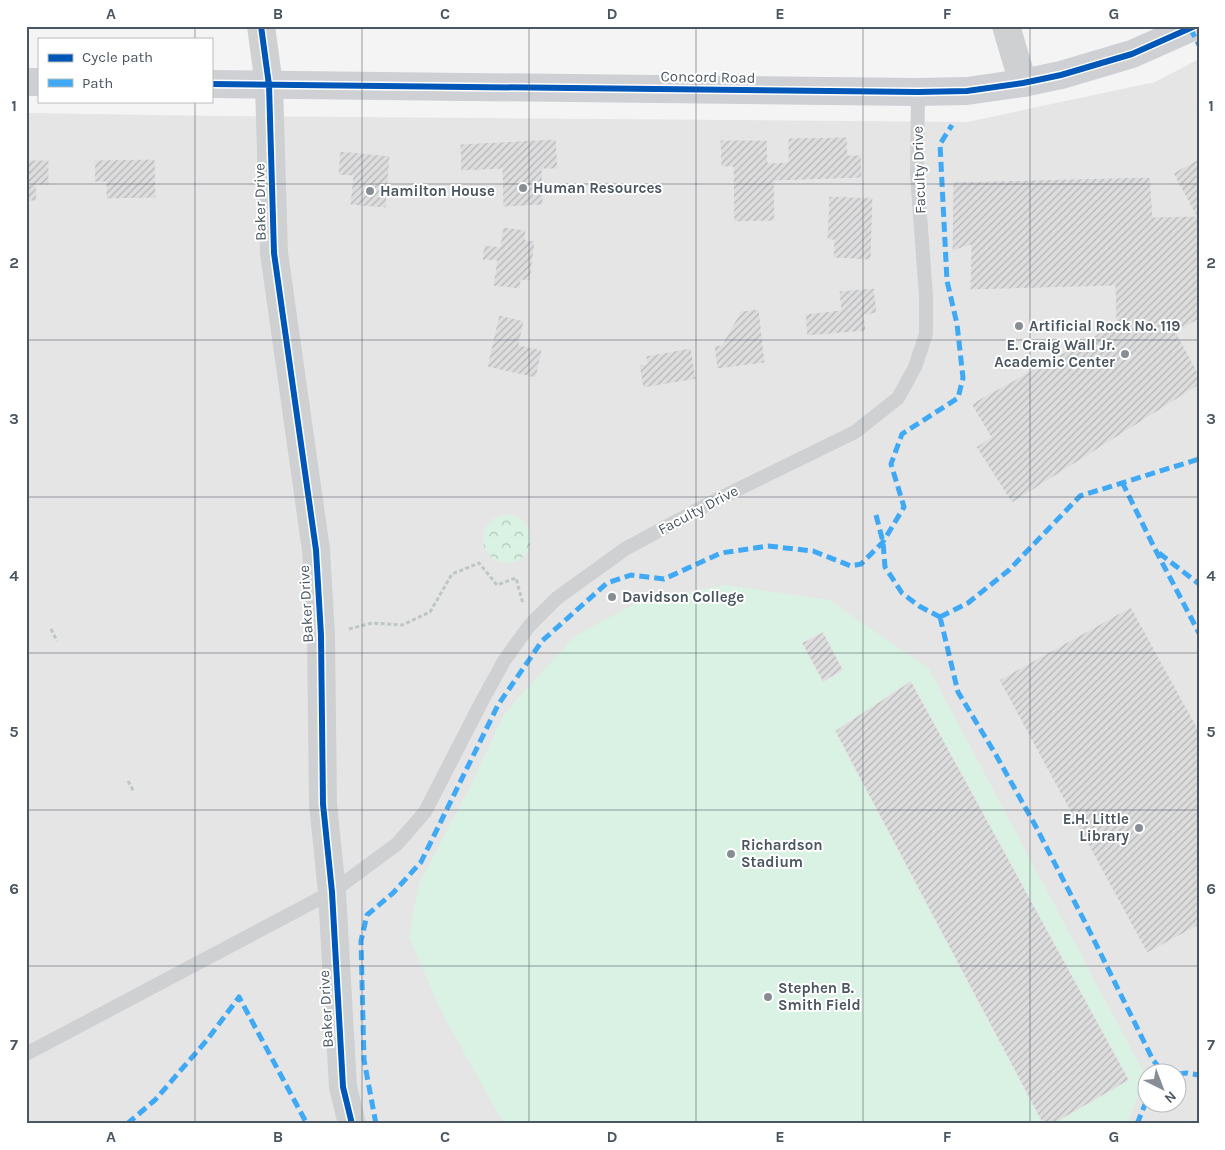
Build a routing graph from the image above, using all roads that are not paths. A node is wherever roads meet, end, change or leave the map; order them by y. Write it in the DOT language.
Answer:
graph roads {
  1 [pos="261,26"];
  2 [pos="1006,26"];
  3 [pos="1194,26"];
  4 [pos="1022,83"];
  5 [pos="212,84"];
  6 [pos="269,85"];
  7 [pos="918,92"];
  8 [pos="332,892"];
  9 [pos="26,1054"];
  10 [pos="352,1124"];
  1 -- 6 [label="street, Baker Drive"];
  2 -- 4 [label="street"];
  3 -- 4 [label="main road, Concord Road"];
  4 -- 7 [label="main road, Concord Road"];
  5 -- 6 [label="main road, Concord Road"];
  6 -- 7 [label="main road, Concord Road"];
  6 -- 8 [label="street, Baker Drive"];
  7 -- 8 [label="lane, Faculty Drive"];
  8 -- 9 [label="lane, Faculty Drive"];
  8 -- 10 [label="street, Baker Drive"];
}
